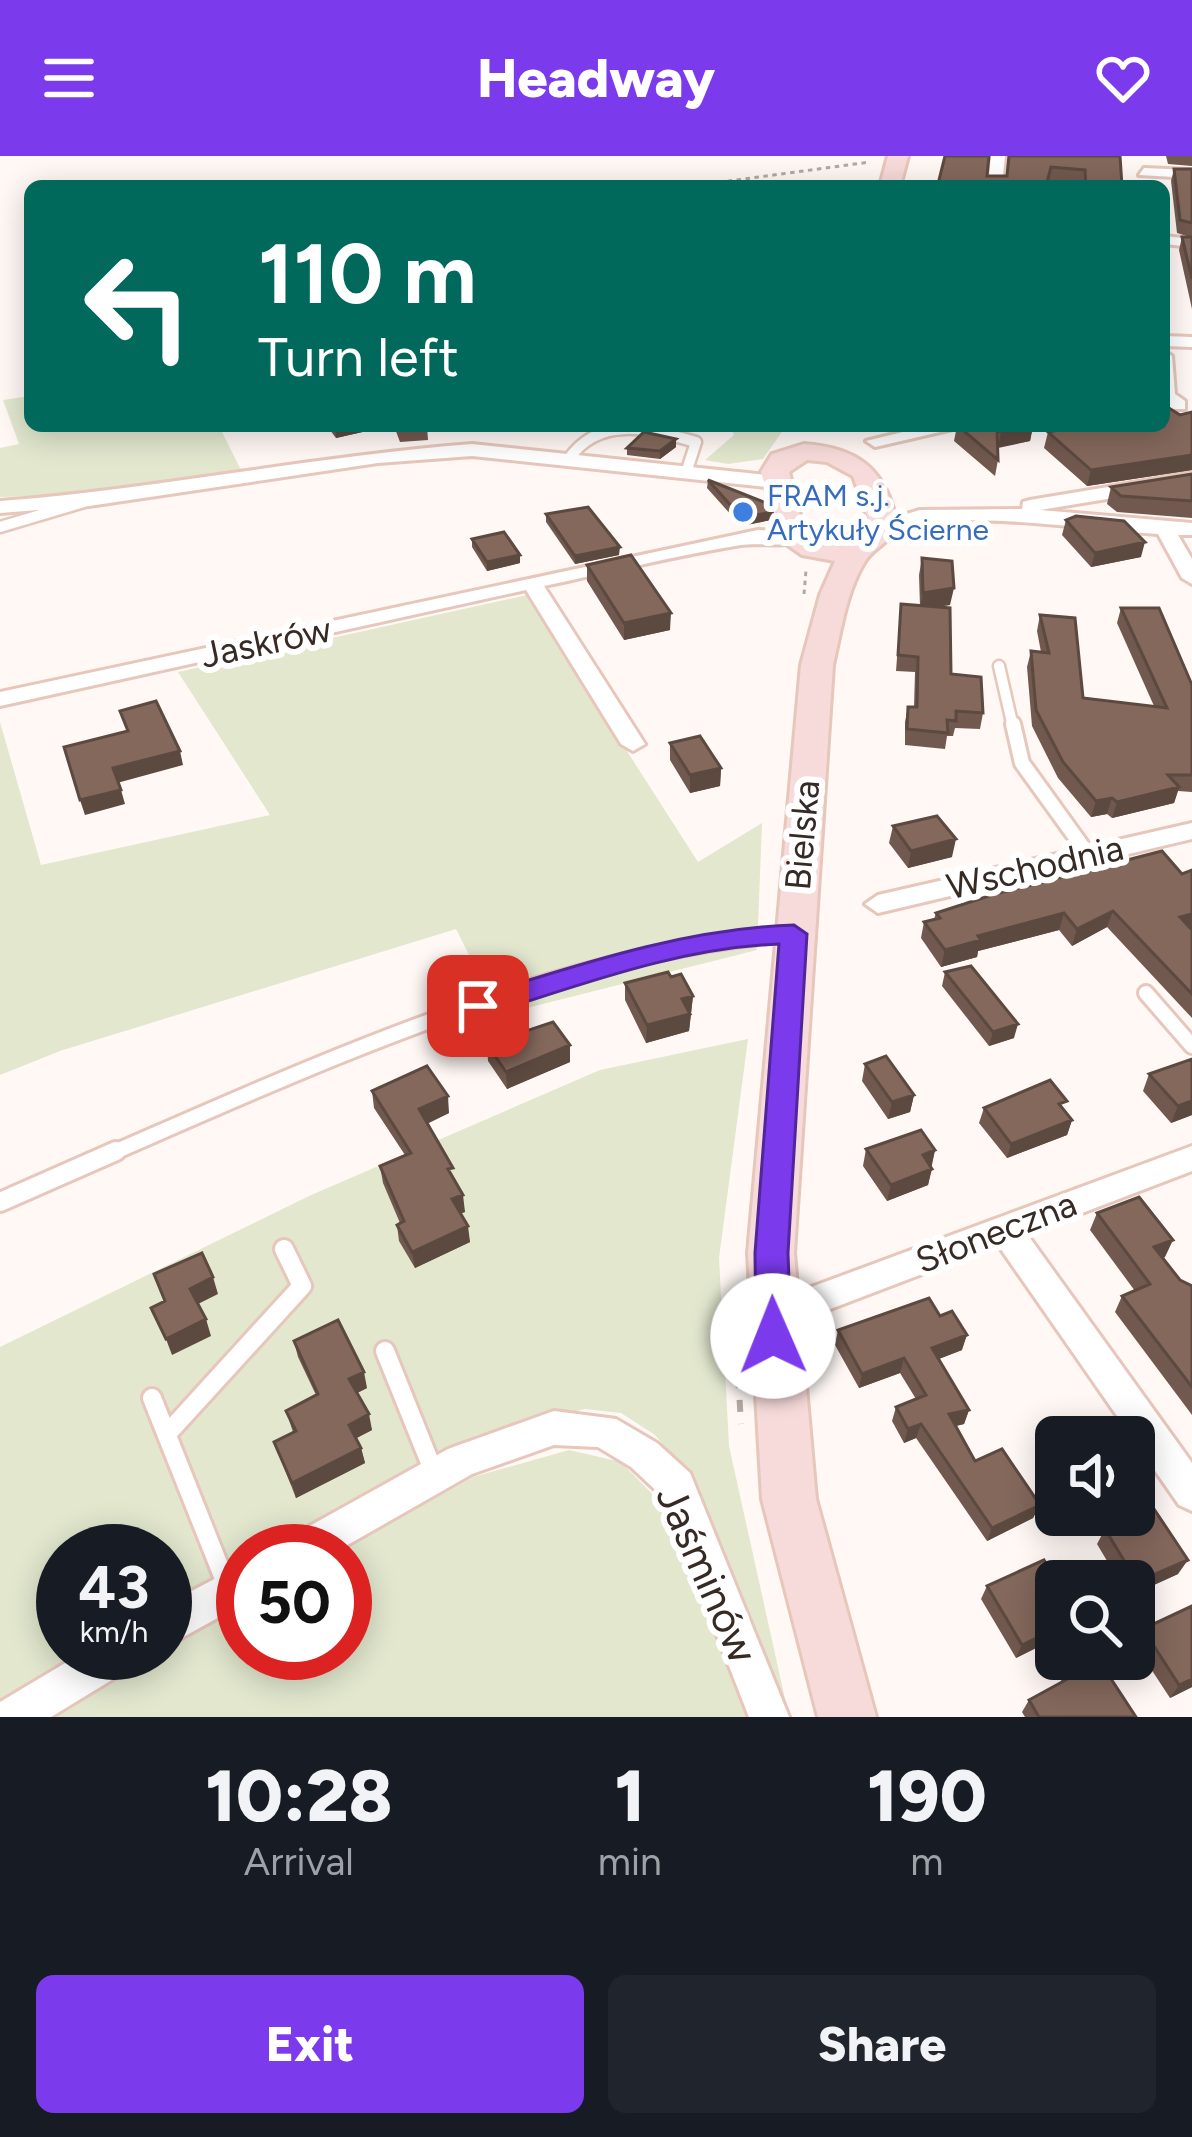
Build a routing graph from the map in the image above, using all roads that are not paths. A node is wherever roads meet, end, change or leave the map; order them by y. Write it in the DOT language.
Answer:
graph roads {
  1 [pos="1144,171"];
  2 [pos="1192,174"];
  3 [pos="602,432"];
  4 [pos="658,432"];
  5 [pos="797,432"];
  6 [pos="819,432"];
  7 [pos="877,434"];
  8 [pos="844,459"];
  9 [pos="568,460"];
  10 [pos="780,468"];
  11 [pos="686,473"];
  12 [pos="1192,479"];
  13 [pos="89,500"];
  14 [pos="0,507"];
  15 [pos="878,513"];
  16 [pos="1004,513"];
  17 [pos="0,527"];
  18 [pos="1165,529"];
  19 [pos="1192,529"];
  20 [pos="798,537"];
  21 [pos="854,551"];
  22 [pos="1192,578"];
  23 [pos="532,584"];
  24 [pos="835,595"];
  25 [pos="999,666"];
  26 [pos="0,699"];
  27 [pos="633,744"];
  28 [pos="1192,830"];
  29 [pos="1087,853"];
  30 [pos="878,904"];
  31 [pos="794,934"];
  32 [pos="1146,993"];
  33 [pos="1192,1046"];
  34 [pos="1192,1158"];
  35 [pos="0,1202"];
  36 [pos="1004,1228"];
  37 [pos="284,1249"];
  38 [pos="800,1306"];
  39 [pos="385,1351"];
  40 [pos="152,1399"];
  41 [pos="166,1434"];
  42 [pos="435,1475"];
  43 [pos="1192,1493"];
  44 [pos="349,1524"];
  45 [pos="216,1543"];
  46 [pos="74,1680"];
  47 [pos="13,1717"];
  48 [pos="770,1717"];
  49 [pos="847,1717"];
  1 -- 2 [label="street"];
  3 -- 9 [label="lane"];
  4 -- 11 [label="lane"];
  5 -- 10 [label="main road"];
  6 -- 8 [label="main road"];
  7 -- 8 [label="street"];
  8 -- 10 [label="main road"];
  8 -- 15 [label="main road"];
  9 -- 11 [label="street"];
  9 -- 13 [label="street"];
  10 -- 11 [label="street"];
  10 -- 20 [label="main road"];
  12 -- 16 [label="street"];
  13 -- 14 [label="street"];
  13 -- 17 [label="lane"];
  15 -- 16 [label="street"];
  15 -- 21 [label="main road"];
  16 -- 18 [label="street"];
  18 -- 19 [label="street"];
  18 -- 22 [label="street"];
  20 -- 21 [label="main road"];
  20 -- 23 [label="street, Jaskrów"];
  20 -- 24 [label="main road"];
  21 -- 24 [label="main road, Bielska"];
  23 -- 26 [label="street, Jaskrów"];
  23 -- 27 [label="street"];
  24 -- 31 [label="main road, Bielska"];
  25 -- 29 [label="lane"];
  28 -- 29 [label="street, Wschodnia"];
  29 -- 30 [label="street, Wschodnia"];
  31 -- 35 [label="lane"];
  31 -- 49 [label="main road, Bielska"];
  32 -- 33 [label="lane"];
  34 -- 36 [label="street, Słoneczna"];
  36 -- 38 [label="street, Słoneczna"];
  36 -- 43 [label="street"];
  37 -- 41 [label="lane"];
  39 -- 42 [label="lane"];
  40 -- 41 [label="lane"];
  41 -- 45 [label="lane"];
  42 -- 44 [label="street, Jaśminów"];
  42 -- 48 [label="street, Jaśminów"];
  46 -- 47 [label="street"];
}
